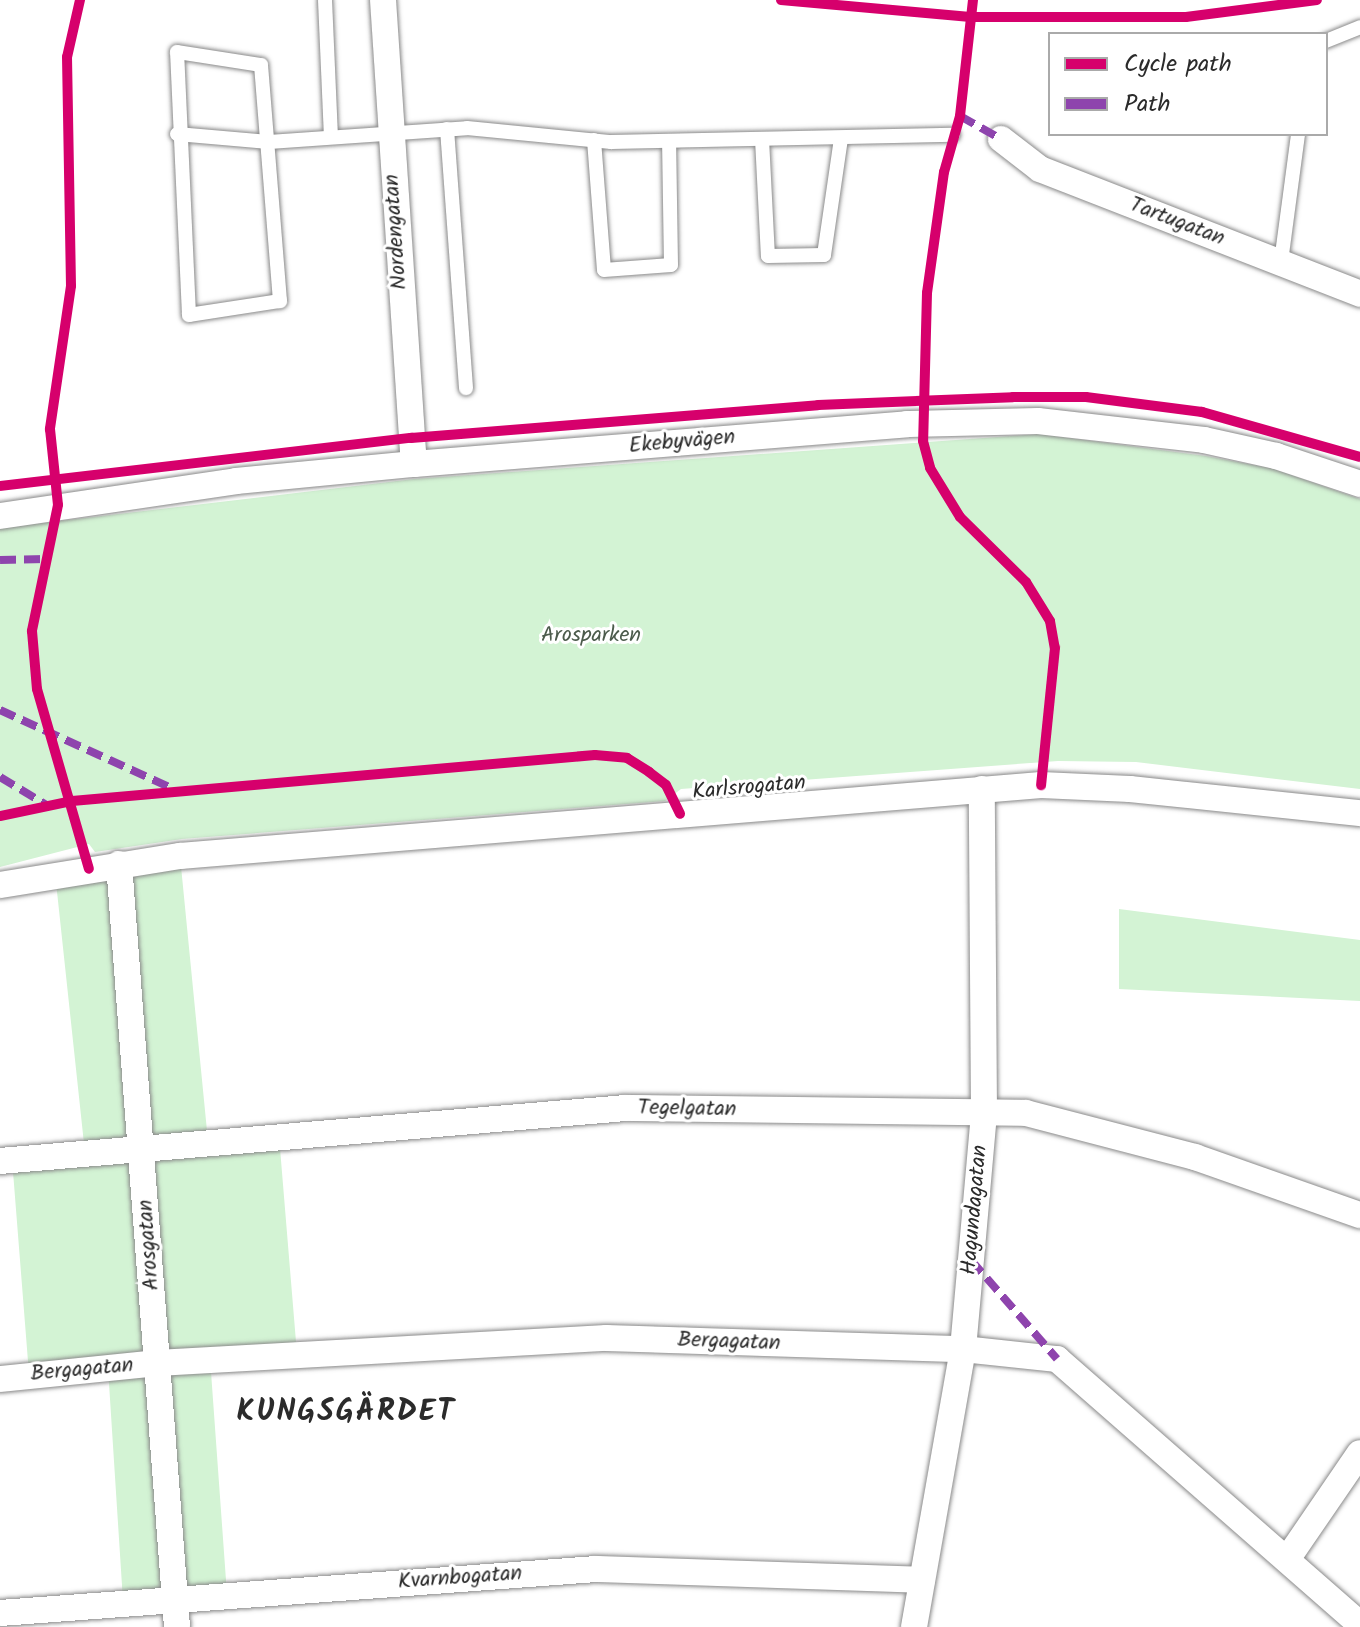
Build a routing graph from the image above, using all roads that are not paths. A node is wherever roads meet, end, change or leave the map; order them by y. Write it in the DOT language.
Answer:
graph roads {
  1 [pos="325,0"];
  2 [pos="383,0"];
  3 [pos="1360,27"];
  4 [pos="1328,40"];
  5 [pos="447,129"];
  6 [pos="389,131"];
  7 [pos="177,134"];
  8 [pos="953,135"];
  9 [pos="331,136"];
  10 [pos="1298,136"];
  11 [pos="841,138"];
  12 [pos="762,139"];
  13 [pos="1001,139"];
  14 [pos="594,140"];
  15 [pos="669,141"];
  16 [pos="269,142"];
  17 [pos="1281,262"];
  18 [pos="1360,294"];
  19 [pos="466,388"];
  20 [pos="414,464"];
  21 [pos="1360,484"];
  22 [pos="0,516"];
  23 [pos="982,789"];
  24 [pos="1360,813"];
  25 [pos="119,864"];
  26 [pos="0,885"];
  27 [pos="984,1113"];
  28 [pos="142,1148"];
  29 [pos="0,1161"];
  30 [pos="1360,1215"];
  31 [pos="963,1349"];
  32 [pos="157,1363"];
  33 [pos="0,1379"];
  34 [pos="1360,1453"];
  35 [pos="1288,1558"];
  36 [pos="922,1580"];
  37 [pos="175,1597"];
  38 [pos="0,1613"];
  39 [pos="1360,1624"];
  40 [pos="177,1627"];
  41 [pos="914,1627"];
  1 -- 9 [label="lane"];
  2 -- 6 [label="street, Nordengatan"];
  3 -- 4 [label="lane"];
  5 -- 6 [label="lane"];
  5 -- 14 [label="lane"];
  5 -- 19 [label="lane"];
  6 -- 9 [label="lane"];
  6 -- 20 [label="street, Nordengatan"];
  7 -- 16 [label="lane"];
  7 -- 16 [label="lane"];
  7 -- 16 [label="lane"];
  8 -- 11 [label="lane"];
  9 -- 16 [label="lane"];
  10 -- 17 [label="lane"];
  11 -- 12 [label="lane"];
  11 -- 12 [label="lane"];
  12 -- 15 [label="lane"];
  13 -- 17 [label="street, Tartugatan"];
  14 -- 15 [label="lane"];
  14 -- 15 [label="lane"];
  17 -- 18 [label="street, Tartugatan"];
  20 -- 21 [label="street, Ekebyvägen"];
  20 -- 22 [label="street, Ekebyvägen"];
  23 -- 24 [label="street, Karlsrogatan"];
  23 -- 25 [label="street, Karlsrogatan"];
  23 -- 27 [label="street, Hagundagatan"];
  25 -- 26 [label="street, Karlsrogatan"];
  25 -- 28 [label="street, Arosgatan"];
  27 -- 28 [label="street, Tegelgatan"];
  27 -- 30 [label="street, Tegelgatan"];
  27 -- 31 [label="street, Hagundagatan"];
  28 -- 29 [label="street, Tegelgatan"];
  28 -- 32 [label="street, Arosgatan"];
  31 -- 32 [label="street, Bergagatan"];
  31 -- 35 [label="street, Bergagatan"];
  31 -- 36 [label="street, Hagundagatan"];
  32 -- 33 [label="street, Bergagatan"];
  32 -- 37 [label="street, Arosgatan"];
  34 -- 35 [label="street"];
  35 -- 39 [label="street, Bergagatan"];
  36 -- 37 [label="street, Kvarnbogatan"];
  36 -- 41 [label="street, Hagundagatan"];
  37 -- 38 [label="street, Kvarnbogatan"];
  37 -- 40 [label="street, Arosgatan"];
}
